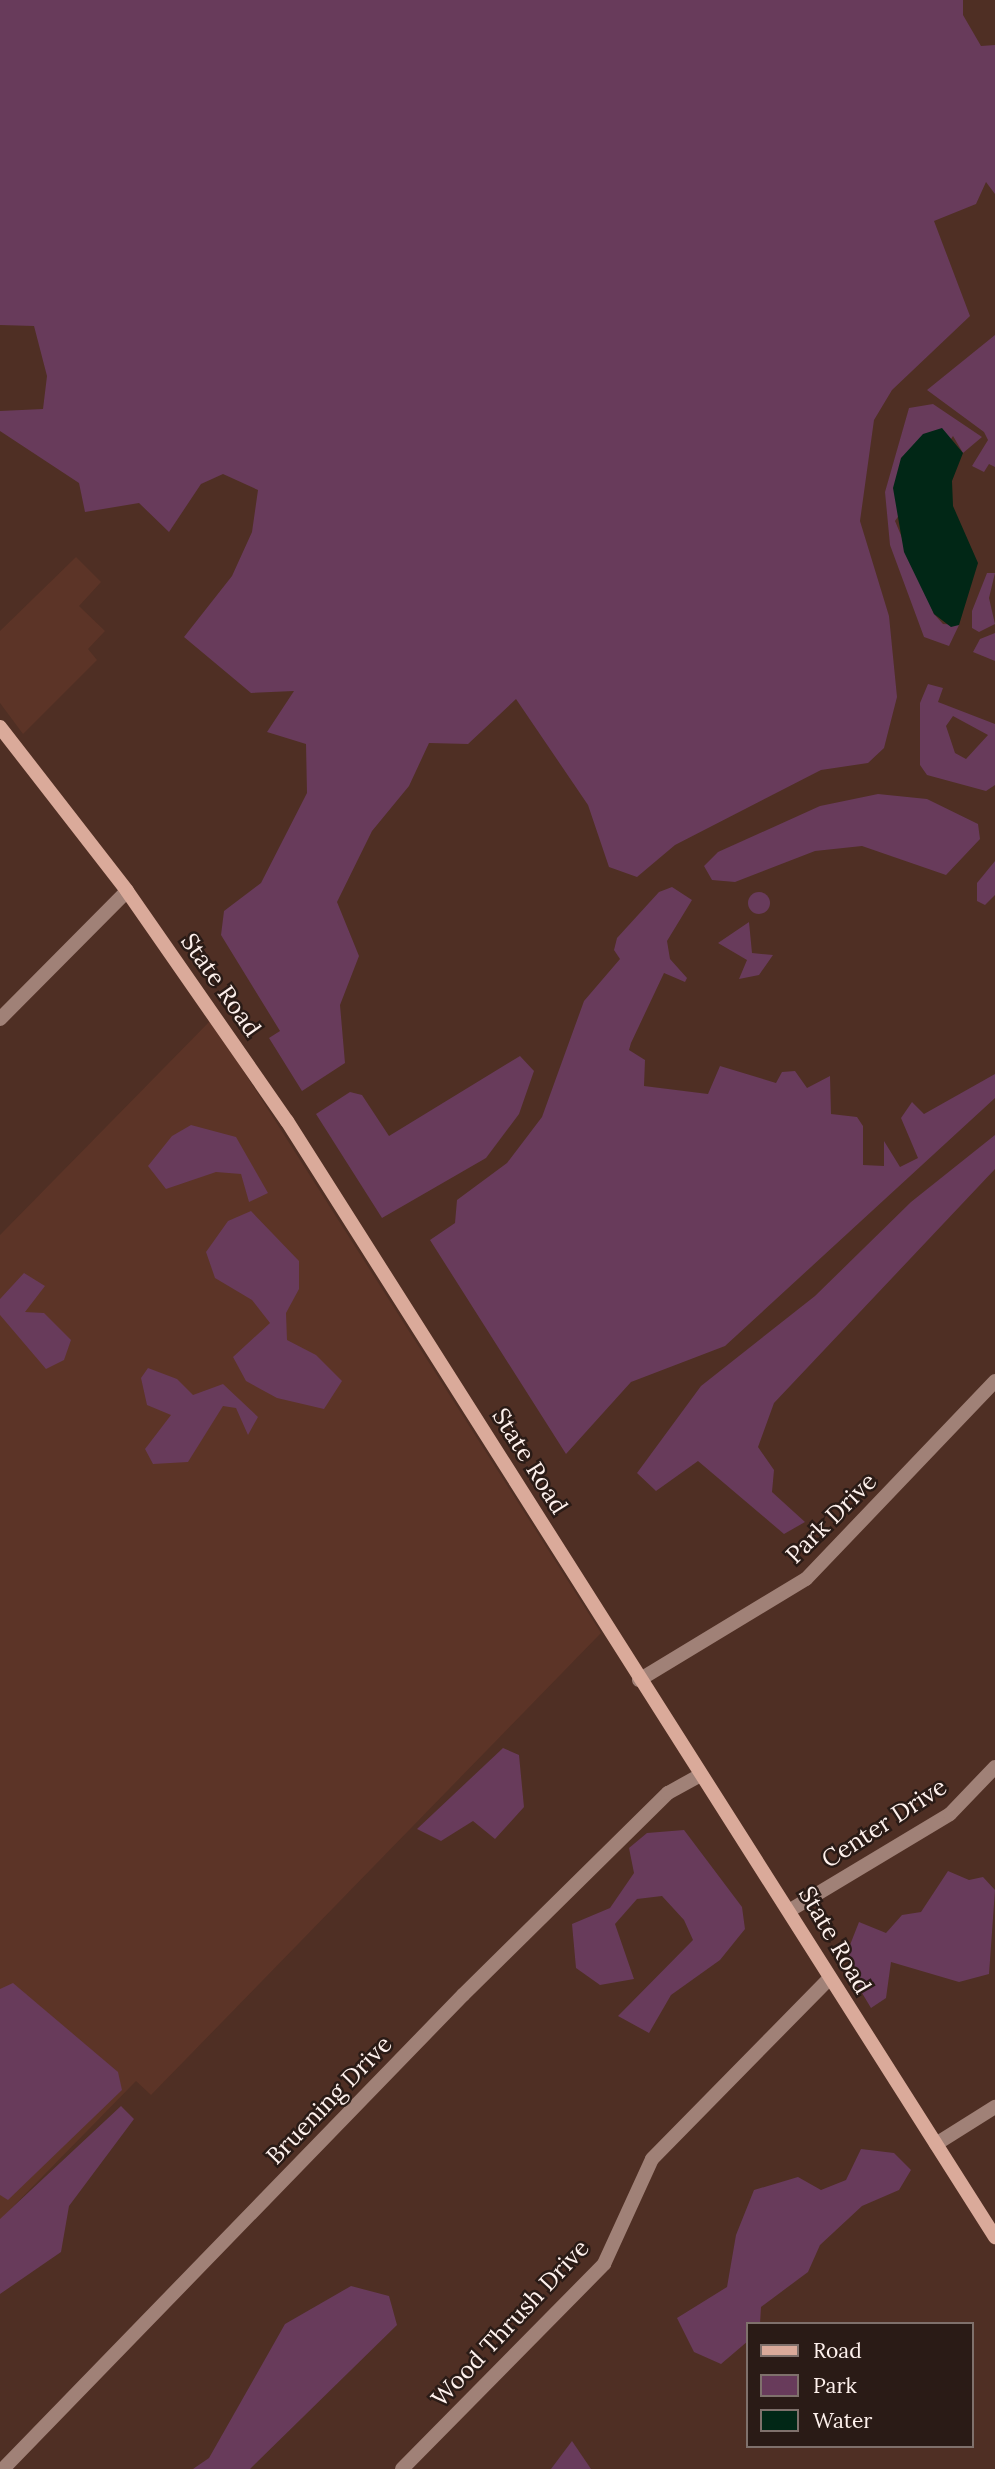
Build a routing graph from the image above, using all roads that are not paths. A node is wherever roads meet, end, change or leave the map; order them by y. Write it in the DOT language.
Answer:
graph roads {
  1 [pos="0,727"];
  2 [pos="127,891"];
  3 [pos="0,1019"];
  4 [pos="995,1381"];
  5 [pos="639,1680"];
  6 [pos="995,1767"];
  7 [pos="700,1775"];
  8 [pos="792,1909"];
  9 [pos="829,1979"];
  10 [pos="995,2108"];
  11 [pos="936,2144"];
  12 [pos="995,2237"];
  13 [pos="3,2469"];
  14 [pos="402,2469"];
  1 -- 2 [label="main road, State Road"];
  2 -- 3 [label="street"];
  2 -- 5 [label="main road, State Road"];
  4 -- 5 [label="street, Park Drive"];
  5 -- 7 [label="main road, State Road"];
  6 -- 8 [label="street, Center Drive"];
  7 -- 8 [label="main road, State Road"];
  7 -- 13 [label="street, Bruening Drive"];
  8 -- 9 [label="main road, State Road"];
  9 -- 11 [label="main road, State Road"];
  9 -- 14 [label="street, Wood Thrush Drive"];
  10 -- 11 [label="street"];
  11 -- 12 [label="main road, State Road"];
}
